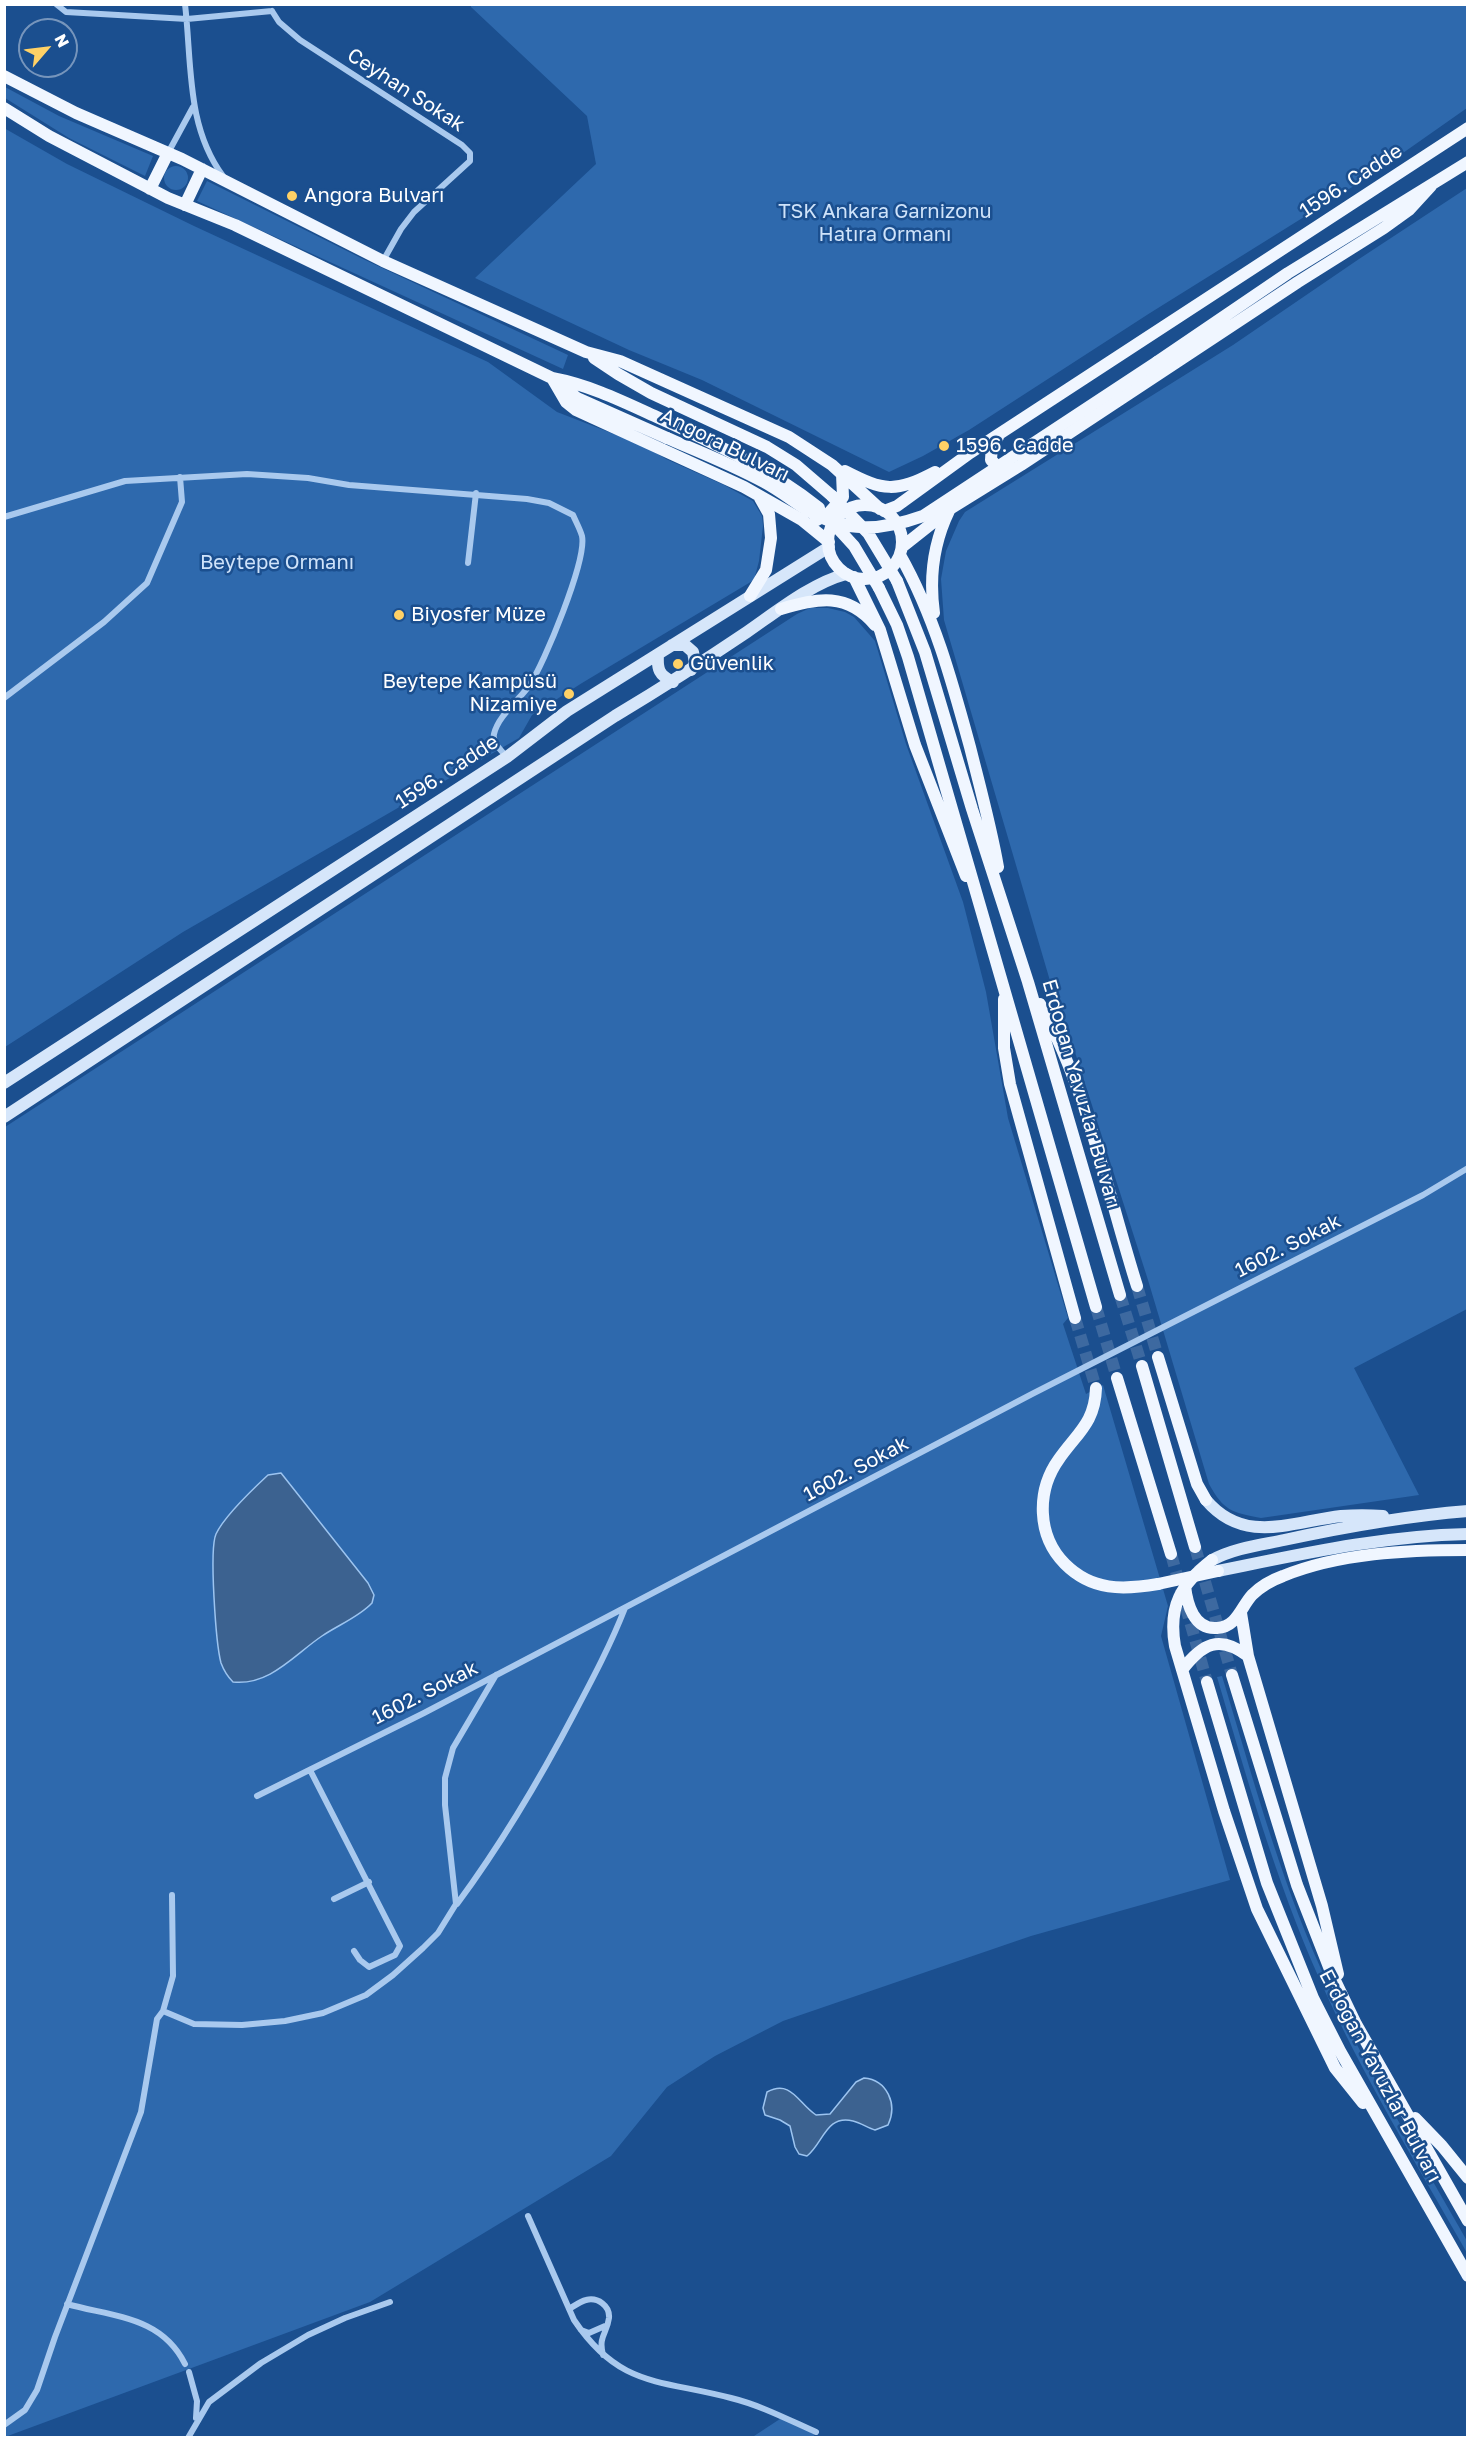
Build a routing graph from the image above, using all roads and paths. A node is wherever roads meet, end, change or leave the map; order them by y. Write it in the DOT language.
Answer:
graph roads {
  1 [pos="56,4"];
  2 [pos="185,4"];
  3 [pos="273,8"];
  4 [pos="187,19"];
  5 [pos="4,76"];
  6 [pos="193,106"];
  7 [pos="4,108"];
  8 [pos="1467,128"];
  9 [pos="168,153"];
  10 [pos="209,155"];
  11 [pos="1467,162"];
  12 [pos="202,169"];
  13 [pos="227,182"];
  14 [pos="1431,186"];
  15 [pos="150,189"];
  16 [pos="185,205"];
  17 [pos="384,261"];
  18 [pos="586,352"];
  19 [pos="552,378"];
  20 [pos="1000,434"];
  21 [pos="970,453"];
  22 [pos="832,465"];
  23 [pos="1021,465"];
  24 [pos="842,474"];
  25 [pos="180,477"];
  26 [pos="477,493"];
  27 [pos="757,495"];
  28 [pos="950,509"];
  29 [pos="882,510"];
  30 [pos="4,517"];
  31 [pos="802,520"];
  32 [pos="829,545"];
  33 [pos="901,551"];
  34 [pos="468,563"];
  35 [pos="850,575"];
  36 [pos="897,581"];
  37 [pos="750,596"];
  38 [pos="781,609"];
  39 [pos="880,630"];
  40 [pos="936,635"];
  41 [pos="672,645"];
  42 [pos="658,654"];
  43 [pos="691,670"];
  44 [pos="674,682"];
  45 [pos="4,698"];
  46 [pos="507,757"];
  47 [pos="1003,904"];
  48 [pos="984,919"];
  49 [pos="1028,982"];
  50 [pos="1005,989"];
  51 [pos="4,1083"];
  52 [pos="4,1117"];
  53 [pos="1467,1168"];
  54 [pos="1137,1286"];
  55 [pos="1120,1295"];
  56 [pos="1096,1307"];
  57 [pos="1075,1318"];
  58 [pos="1158,1357"];
  59 [pos="1142,1366"];
  60 [pos="1117,1378"];
  61 [pos="1096,1388"];
  62 [pos="1467,1510"];
  63 [pos="1411,1517"];
  64 [pos="1467,1534"];
  65 [pos="1195,1547"];
  66 [pos="1467,1550"];
  67 [pos="1171,1554"];
  68 [pos="1215,1565"];
  69 [pos="1185,1586"];
  70 [pos="625,1608"];
  71 [pos="1241,1613"];
  72 [pos="1248,1656"];
  73 [pos="1182,1670"];
  74 [pos="496,1675"];
  75 [pos="1232,1675"];
  76 [pos="1207,1682"];
  77 [pos="310,1770"];
  78 [pos="257,1796"];
  79 [pos="369,1882"];
  80 [pos="172,1895"];
  81 [pos="334,1899"];
  82 [pos="456,1904"];
  83 [pos="354,1951"];
  84 [pos="1343,1998"];
  85 [pos="163,2011"];
  86 [pos="1403,2107"];
  87 [pos="1378,2119"];
  88 [pos="1467,2178"];
  89 [pos="528,2216"];
  90 [pos="1467,2221"];
  91 [pos="1467,2276"];
  92 [pos="390,2302"];
  93 [pos="67,2304"];
  94 [pos="569,2309"];
  95 [pos="607,2324"];
  96 [pos="580,2329"];
  97 [pos="603,2355"];
  98 [pos="185,2364"];
  99 [pos="189,2372"];
  100 [pos="196,2421"];
  101 [pos="4,2425"];
  102 [pos="816,2432"];
  103 [pos="188,2438"];
  1 -- 4 [label="street"];
  2 -- 4 [label="street"];
  3 -- 4 [label="street"];
  3 -- 17 [label="street, Ceyhan Sokak"];
  4 -- 6 [label="street"];
  5 -- 9 [label="main road, Angora Bulvarı"];
  6 -- 9 [label="street"];
  6 -- 10 [label="street"];
  7 -- 15 [label="main road, Angora Bulvarı"];
  8 -- 20 [label="main road, 1596. Cadde"];
  9 -- 12 [label="main road, Angora Bulvarı"];
  9 -- 15 [label="main road"];
  10 -- 12 [label="street"];
  10 -- 13 [label="street"];
  11 -- 14 [label="main road"];
  12 -- 13 [label="main road, Angora Bulvarı"];
  12 -- 16 [label="main road"];
  13 -- 17 [label="main road, Angora Bulvarı"];
  14 -- 19 [label="main road, Angora Bulvarı, bridge"];
  14 -- 23 [label="main road"];
  15 -- 16 [label="main road, Angora Bulvarı"];
  16 -- 19 [label="main road, Angora Bulvarı"];
  17 -- 18 [label="main road, Angora Bulvarı"];
  18 -- 22 [label="main road, Angora Bulvarı"];
  18 -- 36 [label="main road, Angora Bulvarı, bridge"];
  19 -- 27 [label="main road, Angora Bulvarı"];
  19 -- 48 [label="main road, Angora Bulvarı, bridge"];
  20 -- 21 [label="main road, 1596. Cadde"];
  20 -- 23 [label="main road"];
  21 -- 22 [label="main road"];
  21 -- 29 [label="main road, 1596. Cadde"];
  22 -- 24 [label="main road, Angora Bulvarı"];
  23 -- 28 [label="main road"];
  24 -- 29 [label="main road, Angora Bulvarı"];
  24 -- 31 [label="main road"];
  25 -- 26 [label="street"];
  25 -- 30 [label="street"];
  25 -- 45 [label="street"];
  26 -- 34 [label="street"];
  26 -- 46 [label="street"];
  27 -- 31 [label="main road, Angora Bulvarı"];
  27 -- 37 [label="main road"];
  28 -- 33 [label="main road"];
  28 -- 40 [label="main road"];
  29 -- 32 [label="main road, 1596. Cadde"];
  29 -- 33 [label="main road"];
  31 -- 32 [label="main road, Angora Bulvarı"];
  32 -- 35 [label="main road"];
  32 -- 37 [label="main road, 1596. Cadde"];
  33 -- 35 [label="main road"];
  33 -- 40 [label="main road, Erdoğan Yavuzlar Bulvarı"];
  35 -- 38 [label="main road"];
  35 -- 39 [label="main road"];
  36 -- 47 [label="main road, Erdoğan Yavuzlar Bulvarı"];
  37 -- 41 [label="main road, 1596. Cadde"];
  38 -- 39 [label="main road"];
  38 -- 43 [label="main road"];
  39 -- 48 [label="main road"];
  40 -- 47 [label="main road, Erdoğan Yavuzlar Bulvarı"];
  41 -- 42 [label="main road, 1596. Cadde"];
  41 -- 43 [label="main road"];
  42 -- 44 [label="main road"];
  42 -- 46 [label="main road, 1596. Cadde"];
  43 -- 44 [label="main road"];
  44 -- 52 [label="main road"];
  46 -- 51 [label="main road, 1596. Cadde"];
  47 -- 49 [label="main road, Erdoğan Yavuzlar Bulvarı"];
  48 -- 50 [label="main road"];
  49 -- 54 [label="main road"];
  49 -- 55 [label="main road, Erdoğan Yavuzlar Bulvarı"];
  50 -- 56 [label="main road"];
  50 -- 57 [label="main road"];
  53 -- 70 [label="street, 1602. Sokak"];
  58 -- 63 [label="main road"];
  59 -- 65 [label="main road"];
  60 -- 67 [label="main road"];
  61 -- 68 [label="main road, bridge"];
  62 -- 63 [label="main road"];
  63 -- 68 [label="main road"];
  64 -- 68 [label="main road"];
  66 -- 71 [label="main road"];
  68 -- 69 [label="main road"];
  69 -- 71 [label="main road"];
  69 -- 73 [label="main road"];
  70 -- 74 [label="street, 1602. Sokak"];
  70 -- 82 [label="street"];
  71 -- 72 [label="main road"];
  72 -- 73 [label="main road"];
  72 -- 84 [label="main road"];
  73 -- 87 [label="main road"];
  74 -- 77 [label="street, 1602. Sokak"];
  74 -- 82 [label="street"];
  75 -- 84 [label="main road, Erdoğan Yavuzlar Bulvarı"];
  76 -- 87 [label="main road, Erdoğan Yavuzlar Bulvarı"];
  77 -- 78 [label="street, 1602. Sokak"];
  77 -- 79 [label="street"];
  79 -- 81 [label="street"];
  79 -- 83 [label="street"];
  80 -- 85 [label="street"];
  82 -- 85 [label="street"];
  84 -- 86 [label="main road, Erdoğan Yavuzlar Bulvarı"];
  85 -- 93 [label="street"];
  86 -- 88 [label="main road"];
  86 -- 90 [label="main road, Erdoğan Yavuzlar Bulvarı"];
  87 -- 91 [label="main road, Erdoğan Yavuzlar Bulvarı"];
  89 -- 94 [label="street"];
  92 -- 100 [label="street"];
  93 -- 98 [label="street"];
  93 -- 101 [label="street"];
  94 -- 95 [label="street"];
  94 -- 96 [label="street"];
  95 -- 96 [label="street"];
  95 -- 97 [label="street"];
  96 -- 97 [label="street"];
  97 -- 102 [label="street"];
  99 -- 100 [label="street"];
  100 -- 103 [label="street"];
}
